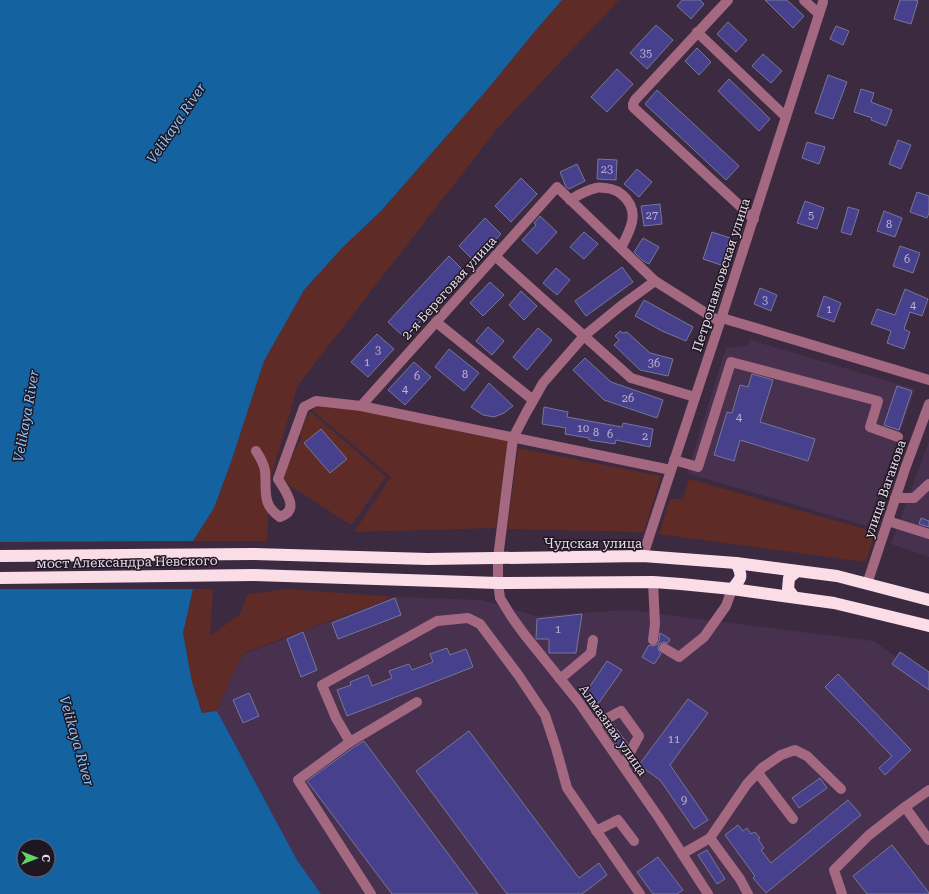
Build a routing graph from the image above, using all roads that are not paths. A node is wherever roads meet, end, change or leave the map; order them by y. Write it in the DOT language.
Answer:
graph roads {
  1 [pos="728,0"];
  2 [pos="804,0"];
  3 [pos="822,2"];
  4 [pos="819,14"];
  5 [pos="697,32"];
  6 [pos="786,117"];
  7 [pos="570,200"];
  8 [pos="754,218"];
  9 [pos="621,248"];
  10 [pos="495,256"];
  11 [pos="655,281"];
  12 [pos="721,320"];
  13 [pos="436,322"];
  14 [pos="584,336"];
  15 [pos="929,380"];
  16 [pos="695,397"];
  17 [pos="533,400"];
  18 [pos="929,404"];
  19 [pos="361,406"];
  20 [pos="898,437"];
  21 [pos="513,438"];
  22 [pos="256,451"];
  23 [pos="673,465"];
  24 [pos="929,484"];
  25 [pos="895,498"];
  26 [pos="888,521"];
  27 [pos="929,534"];
  28 [pos="254,554"];
  29 [pos="0,556"];
  30 [pos="643,556"];
  31 [pos="498,558"];
  32 [pos="736,563"];
  33 [pos="797,571"];
  34 [pos="0,578"];
  35 [pos="653,582"];
  36 [pos="498,583"];
  37 [pos="867,584"];
  38 [pos="732,589"];
  39 [pos="794,597"];
  40 [pos="929,600"];
  41 [pos="929,626"];
  42 [pos="593,640"];
  43 [pos="653,640"];
  44 [pos="664,648"];
  45 [pos="552,659"];
  46 [pos="563,676"];
  47 [pos="417,702"];
  48 [pos="595,725"];
  49 [pos="350,742"];
  50 [pos="623,765"];
  51 [pos="758,773"];
  52 [pos="842,789"];
  53 [pos="929,790"];
  54 [pos="905,807"];
  55 [pos="793,819"];
  56 [pos="596,831"];
  57 [pos="710,838"];
  58 [pos="929,840"];
  59 [pos="634,841"];
  60 [pos="682,854"];
  61 [pos="371,894"];
  62 [pos="640,894"];
  63 [pos="708,894"];
  64 [pos="748,894"];
  65 [pos="842,894"];
  1 -- 5 [label="street"];
  2 -- 4 [label="street"];
  3 -- 4 [label="street, Петропавловская улица"];
  4 -- 6 [label="street, Петропавловская улица"];
  5 -- 6 [label="street"];
  5 -- 8 [label="street"];
  6 -- 8 [label="street, Петропавловская улица"];
  7 -- 9 [label="street"];
  7 -- 9 [label="street"];
  7 -- 10 [label="street, 2-я Береговая улица"];
  8 -- 12 [label="street, Петропавловская улица"];
  9 -- 11 [label="street"];
  10 -- 13 [label="street, 2-я Береговая улица"];
  10 -- 14 [label="street"];
  11 -- 12 [label="street"];
  11 -- 14 [label="street"];
  12 -- 15 [label="street"];
  12 -- 16 [label="street, Петропавловская улица"];
  13 -- 17 [label="street"];
  13 -- 19 [label="street, 2-я Береговая улица"];
  14 -- 16 [label="street"];
  14 -- 17 [label="street"];
  16 -- 23 [label="street, Петропавловская улица"];
  17 -- 21 [label="street"];
  18 -- 25 [label="street, улица Ваганова"];
  19 -- 21 [label="street"];
  19 -- 22 [label="street"];
  20 -- 23 [label="street"];
  21 -- 23 [label="street"];
  21 -- 31 [label="street, Алмазная улица"];
  23 -- 30 [label="street, Петропавловская улица"];
  24 -- 25 [label="street"];
  25 -- 26 [label="street, улица Ваганова"];
  26 -- 27 [label="street"];
  26 -- 37 [label="street, улица Ваганова"];
  28 -- 29 [label="highway, мост Александра Невского"];
  28 -- 31 [label="highway, Чудская улица"];
  30 -- 31 [label="highway, Чудская улица"];
  30 -- 32 [label="highway, Чудская улица"];
  31 -- 36 [label="street, Алмазная улица"];
  32 -- 33 [label="highway, Чудская улица"];
  32 -- 38 [label="highway"];
  33 -- 37 [label="highway, Чудская улица"];
  33 -- 39 [label="highway"];
  34 -- 36 [label="highway, мост Александра Невского"];
  35 -- 36 [label="highway"];
  35 -- 38 [label="highway"];
  35 -- 43 [label="street"];
  36 -- 46 [label="street, Алмазная улица"];
  37 -- 40 [label="highway, Чудская улица"];
  38 -- 39 [label="highway"];
  38 -- 44 [label="street"];
  39 -- 41 [label="highway"];
  42 -- 46 [label="street"];
  45 -- 46 [label="street"];
  46 -- 48 [label="street, Алмазная улица"];
  47 -- 49 [label="street"];
  48 -- 50 [label="street, Алмазная улица"];
  48 -- 50 [label="street"];
  49 -- 56 [label="street"];
  49 -- 61 [label="street"];
  50 -- 60 [label="street, Алмазная улица"];
  51 -- 52 [label="street"];
  51 -- 55 [label="street"];
  51 -- 57 [label="street"];
  53 -- 54 [label="street"];
  54 -- 58 [label="street"];
  54 -- 65 [label="street"];
  56 -- 59 [label="street"];
  56 -- 62 [label="street"];
  57 -- 60 [label="street"];
  57 -- 64 [label="street"];
  60 -- 63 [label="street, Алмазная улица"];
}
